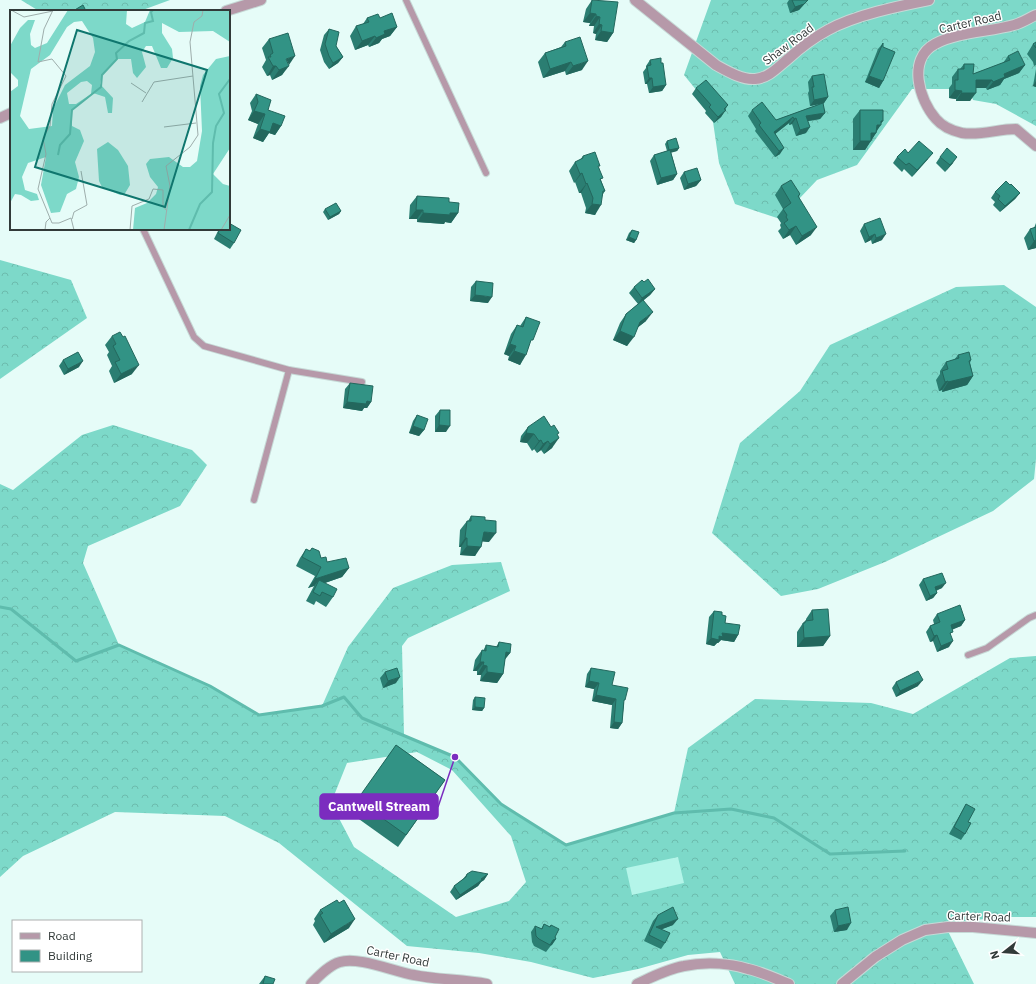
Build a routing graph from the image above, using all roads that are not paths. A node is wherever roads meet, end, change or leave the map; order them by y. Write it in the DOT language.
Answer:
graph roads {
  1 [pos="261,0"];
  2 [pos="406,0"];
  3 [pos="635,0"];
  4 [pos="929,0"];
  5 [pos="229,10"];
  6 [pos="1036,14"];
  7 [pos="10,113"];
  8 [pos="0,118"];
  9 [pos="1036,146"];
  10 [pos="486,173"];
  11 [pos="143,230"];
  12 [pos="289,370"];
  13 [pos="362,382"];
  14 [pos="254,500"];
  15 [pos="1036,615"];
  16 [pos="968,655"];
  17 [pos="1036,933"];
  18 [pos="311,984"];
  19 [pos="487,984"];
  20 [pos="637,984"];
  21 [pos="789,984"];
  22 [pos="842,984"];
  1 -- 5 [label="street"];
  2 -- 10 [label="lane"];
  3 -- 4 [label="street, Shaw Road"];
  6 -- 9 [label="street, Carter Road"];
  7 -- 8 [label="street"];
  11 -- 12 [label="lane"];
  12 -- 13 [label="lane"];
  12 -- 14 [label="lane"];
  15 -- 16 [label="lane"];
  17 -- 22 [label="street, Carter Road"];
  18 -- 19 [label="street, Carter Road"];
  20 -- 21 [label="street"];
}
